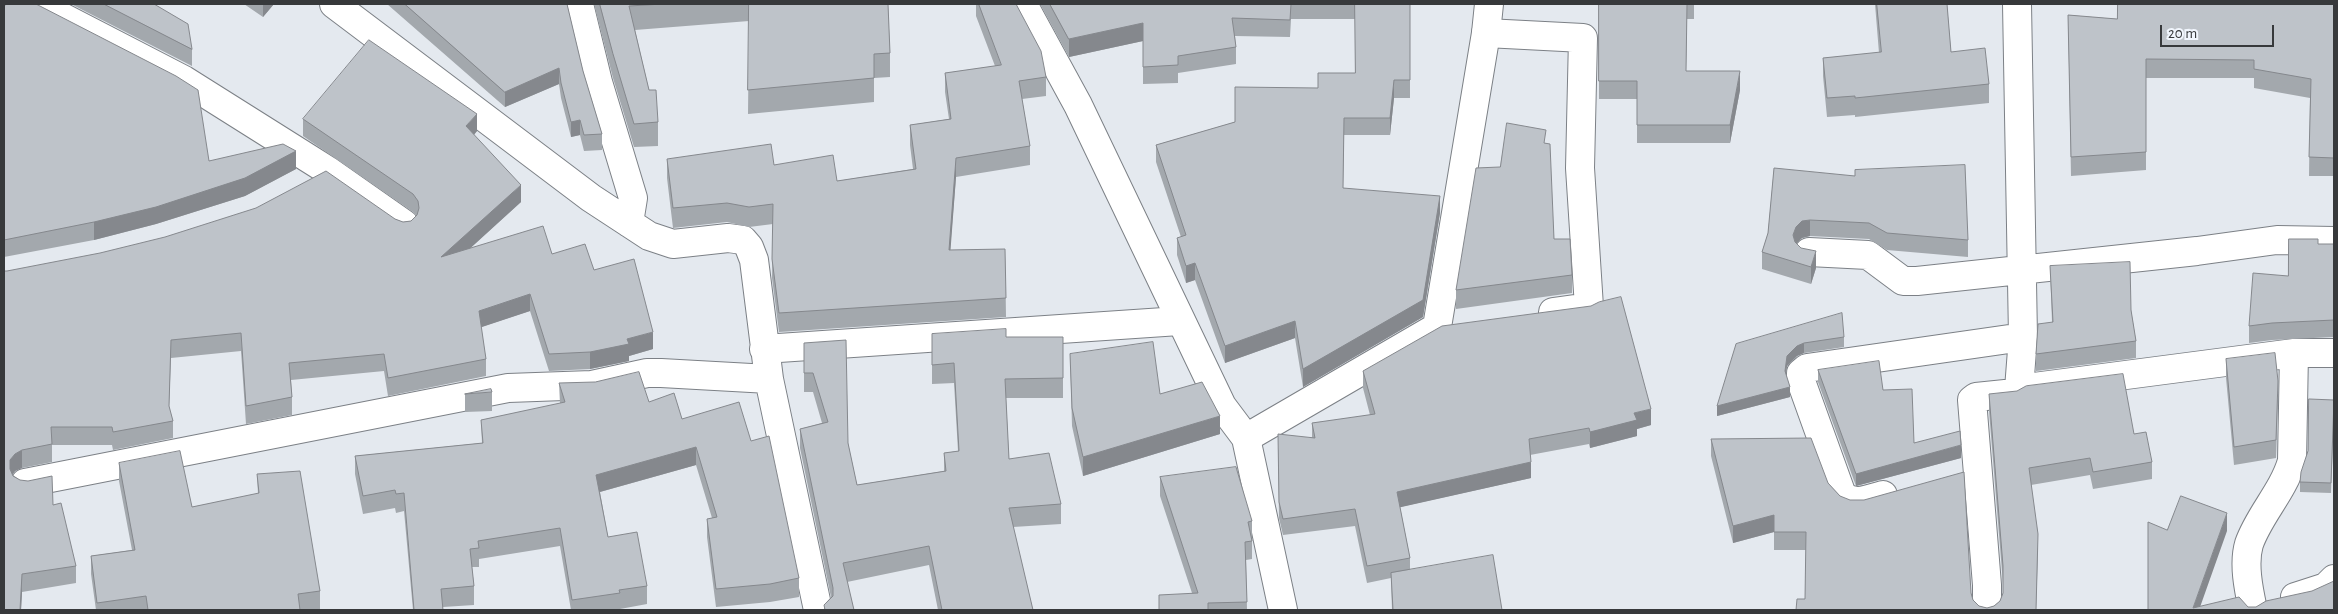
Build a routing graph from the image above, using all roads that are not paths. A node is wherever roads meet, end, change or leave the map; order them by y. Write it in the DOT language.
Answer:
graph roads {
  1 [pos="37,4"];
  2 [pos="334,4"];
  3 [pos="578,4"];
  4 [pos="1023,4"];
  5 [pos="1488,4"];
  6 [pos="2017,4"];
  7 [pos="1486,33"];
  8 [pos="327,170"];
  9 [pos="303,184"];
  10 [pos="629,223"];
  11 [pos="404,224"];
  12 [pos="2334,241"];
  13 [pos="1809,252"];
  14 [pos="2021,270"];
  15 [pos="1532,315"];
  16 [pos="1179,321"];
  17 [pos="1465,324"];
  18 [pos="1436,328"];
  19 [pos="2023,337"];
  20 [pos="764,349"];
  21 [pos="2294,353"];
  22 [pos="2334,354"];
  23 [pos="769,379"];
  24 [pos="2020,390"];
  25 [pos="1246,438"];
  26 [pos="1977,470"];
  27 [pos="1951,476"];
  28 [pos="25,483"];
  29 [pos="1906,489"];
  30 [pos="2334,579"];
  31 [pos="2252,607"];
  32 [pos="818,610"];
  33 [pos="1283,610"];
  34 [pos="1987,610"];
  1 -- 8 [label="street"];
  2 -- 10 [label="street"];
  3 -- 10 [label="street"];
  4 -- 16 [label="street"];
  5 -- 7 [label="street"];
  6 -- 14 [label="street"];
  7 -- 15 [label="street"];
  7 -- 18 [label="street"];
  8 -- 9 [label="street"];
  8 -- 11 [label="street"];
  10 -- 20 [label="street"];
  12 -- 14 [label="street"];
  13 -- 14 [label="street"];
  14 -- 19 [label="street"];
  16 -- 20 [label="street"];
  16 -- 25 [label="street"];
  17 -- 18 [label="street"];
  18 -- 25 [label="street"];
  19 -- 24 [label="street"];
  19 -- 29 [label="street"];
  20 -- 23 [label="street"];
  21 -- 22 [label="street"];
  21 -- 24 [label="street"];
  21 -- 31 [label="street"];
  23 -- 28 [label="street"];
  23 -- 32 [label="street"];
  24 -- 26 [label="street"];
  25 -- 33 [label="street"];
  26 -- 27 [label="street"];
  26 -- 34 [label="street"];
  30 -- 31 [label="street"];
}
